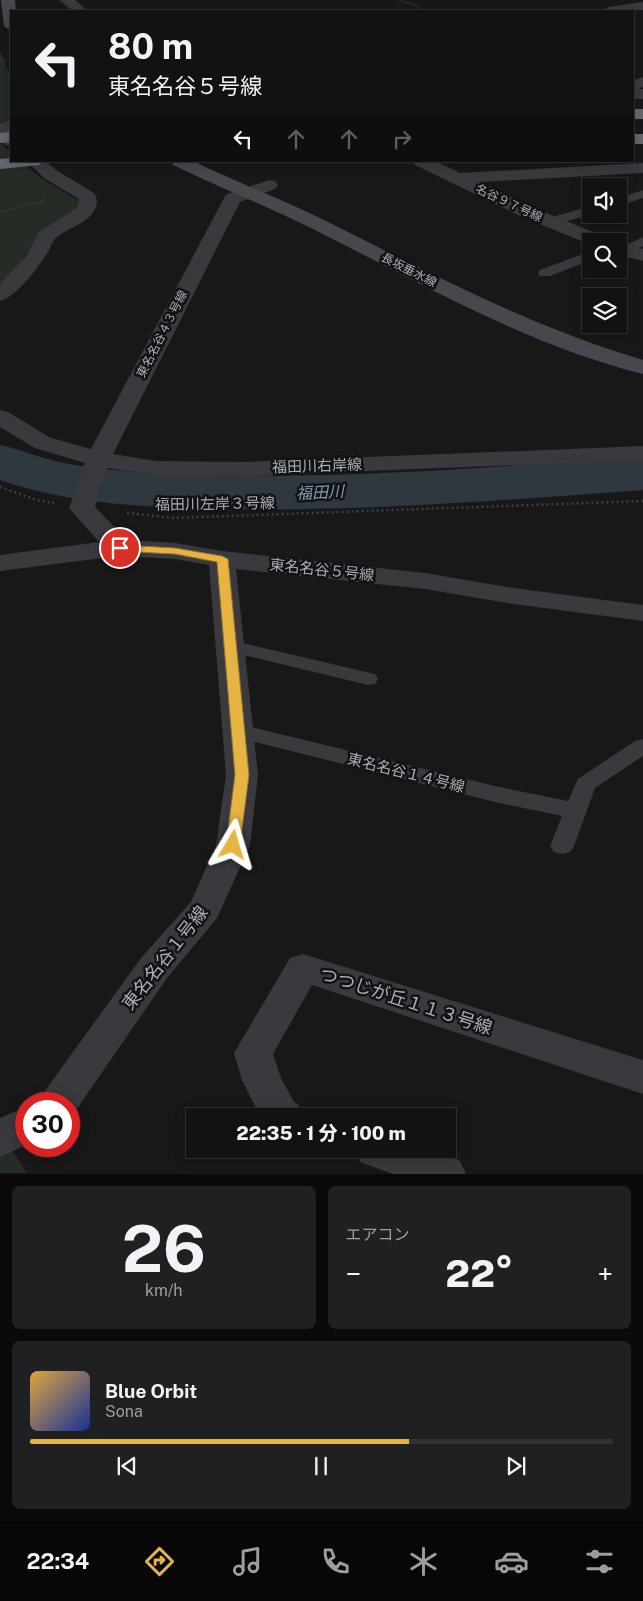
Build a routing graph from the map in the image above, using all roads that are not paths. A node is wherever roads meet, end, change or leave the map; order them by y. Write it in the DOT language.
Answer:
graph roads {
  1 [pos="8,0"];
  2 [pos="69,0"];
  3 [pos="643,6"];
  4 [pos="80,10"];
  5 [pos="616,10"];
  6 [pos="10,17"];
  7 [pos="10,126"];
  8 [pos="10,140"];
  9 [pos="23,162"];
  10 [pos="35,162"];
  11 [pos="181,162"];
  12 [pos="221,162"];
  13 [pos="423,162"];
  14 [pos="0,164"];
  15 [pos="643,168"];
  16 [pos="456,178"];
  17 [pos="269,185"];
  18 [pos="249,193"];
  19 [pos="643,194"];
  20 [pos="627,199"];
  21 [pos="582,213"];
  22 [pos="550,222"];
  23 [pos="582,235"];
  24 [pos="643,240"];
  25 [pos="629,251"];
  26 [pos="582,259"];
  27 [pos="545,273"];
  28 [pos="0,295"];
  29 [pos="643,352"];
  30 [pos="643,367"];
  31 [pos="0,417"];
  32 [pos="643,452"];
  33 [pos="98,459"];
  34 [pos="120,548"];
  35 [pos="222,559"];
  36 [pos="0,563"];
  37 [pos="643,613"];
  38 [pos="230,646"];
  39 [pos="368,680"];
  40 [pos="238,731"];
  41 [pos="643,746"];
  42 [pos="576,811"];
  43 [pos="562,846"];
  44 [pos="643,1077"];
  45 [pos="66,1092"];
  46 [pos="276,1108"];
  47 [pos="15,1130"];
  48 [pos="0,1139"];
  49 [pos="399,1158"];
  50 [pos="436,1172"];
  1 -- 6 [label="main road"];
  2 -- 4 [label="street"];
  3 -- 5 [label="street"];
  7 -- 8 [label="street"];
  9 -- 14 [label="highway"];
  10 -- 28 [label="street"];
  11 -- 18 [label="main road, 長坂垂水線"];
  12 -- 17 [label="main road, 長坂垂水線"];
  13 -- 16 [label="street, 名谷９７号線"];
  15 -- 16 [label="street"];
  16 -- 22 [label="street, 名谷９７号線"];
  17 -- 18 [label="street, 東名名谷４３号線"];
  17 -- 29 [label="main road, 長坂垂水線"];
  18 -- 30 [label="main road, 長坂垂水線"];
  18 -- 33 [label="street, 東名名谷４３号線"];
  19 -- 20 [label="lane"];
  21 -- 22 [label="lane"];
  22 -- 23 [label="street, 名谷９７号線"];
  24 -- 25 [label="lane"];
  26 -- 27 [label="lane"];
  31 -- 33 [label="street, 福田川右岸線"];
  32 -- 33 [label="street, 福田川右岸線"];
  33 -- 34 [label="street, 東名名谷４３号線"];
  34 -- 35 [label="street, 東名名谷５号線"];
  34 -- 36 [label="street, 東名名谷５号線"];
  35 -- 37 [label="street, 東名名谷５号線"];
  35 -- 38 [label="street, 東名名谷１号線"];
  38 -- 39 [label="lane"];
  38 -- 40 [label="street, 東名名谷１号線"];
  40 -- 42 [label="lane, 東名名谷１４号線"];
  40 -- 45 [label="street, 東名名谷１号線"];
  41 -- 42 [label="lane"];
  42 -- 43 [label="lane"];
  44 -- 46 [label="street, つつじが丘１１３号線"];
  47 -- 48 [label="street"];
  49 -- 50 [label="street"];
}
